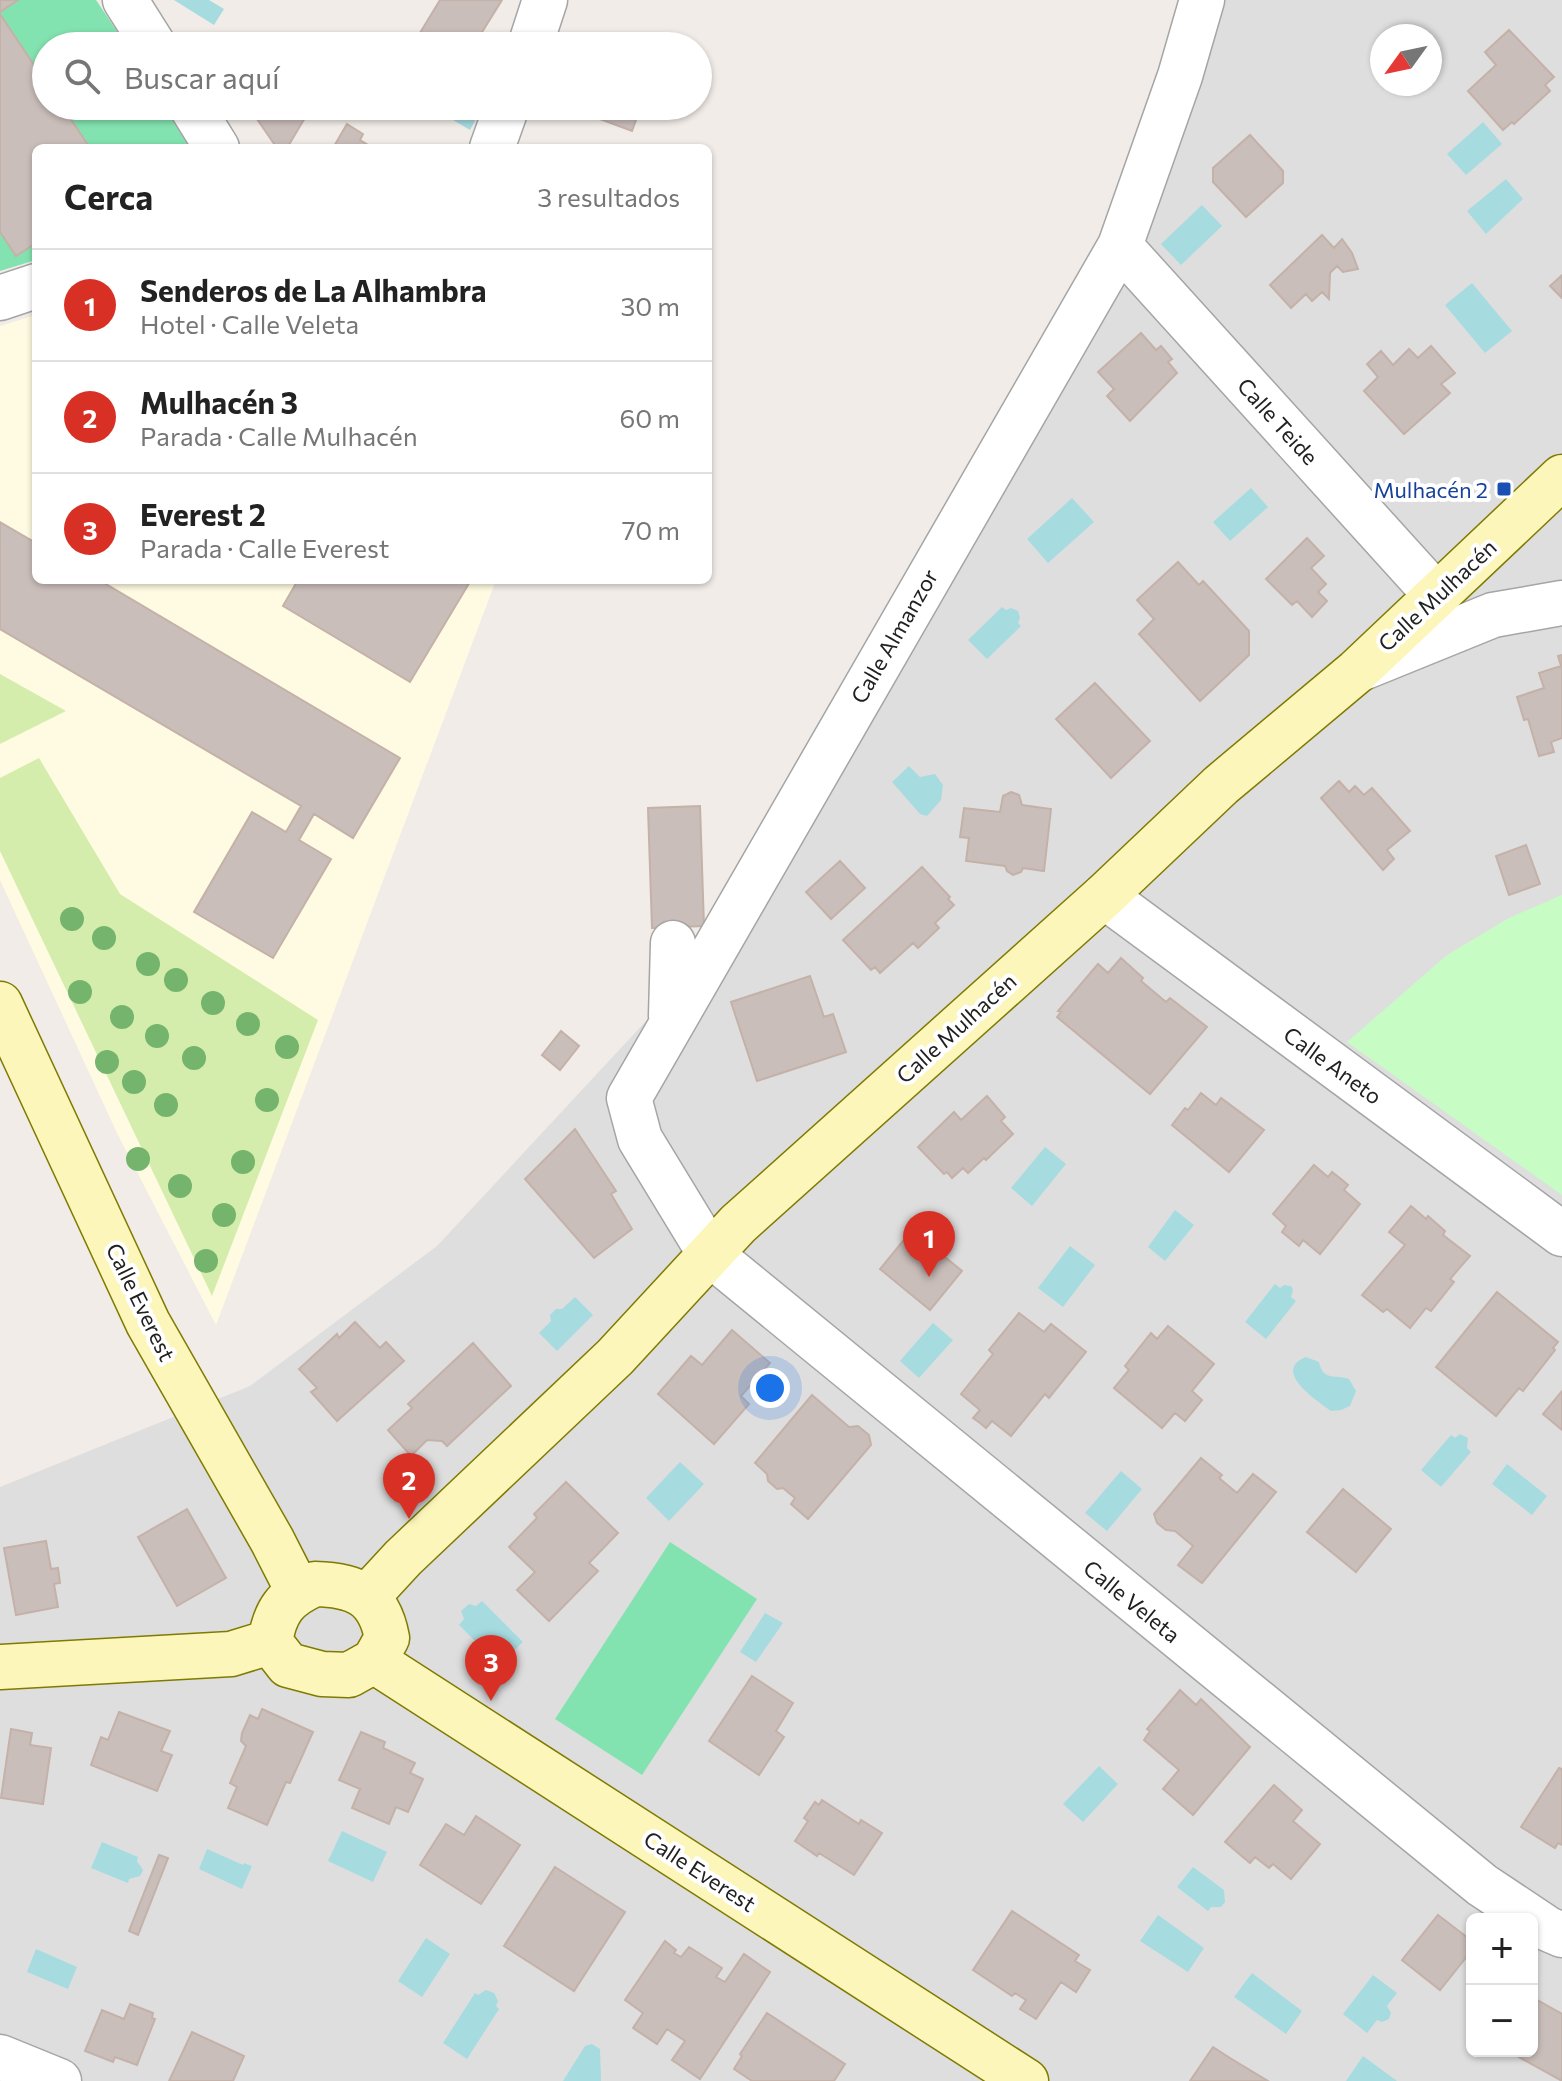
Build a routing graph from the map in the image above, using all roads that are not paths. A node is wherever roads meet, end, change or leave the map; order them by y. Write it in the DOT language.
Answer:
graph roads {
  1 [pos="125,0"];
  2 [pos="545,0"];
  3 [pos="1202,0"];
  4 [pos="145,32"];
  5 [pos="535,32"];
  6 [pos="200,120"];
  7 [pos="502,120"];
  8 [pos="215,144"];
  9 [pos="493,144"];
  10 [pos="1120,246"];
  11 [pos="32,287"];
  12 [pos="0,298"];
  13 [pos="1562,477"];
  14 [pos="1437,596"];
  15 [pos="1562,603"];
  16 [pos="1357,671"];
  17 [pos="1104,896"];
  18 [pos="673,943"];
  19 [pos="670,1023"];
  20 [pos="5,1028"];
  21 [pos="1562,1234"];
  22 [pos="710,1254"];
  23 [pos="298,1591"];
  24 [pos="367,1597"];
  25 [pos="270,1642"];
  26 [pos="374,1661"];
  27 [pos="0,1667"];
  28 [pos="1562,1935"];
  29 [pos="0,2057"];
  30 [pos="59,2081"];
  31 [pos="1026,2081"];
  1 -- 4 [label="street"];
  2 -- 5 [label="street"];
  3 -- 10 [label="street, Calle Almanzor"];
  6 -- 8 [label="street"];
  7 -- 9 [label="street"];
  10 -- 14 [label="street, Calle Teide"];
  10 -- 19 [label="street, Calle Almanzor"];
  11 -- 12 [label="street"];
  13 -- 14 [label="street, Calle Mulhacén"];
  14 -- 16 [label="street, Calle Mulhacén"];
  15 -- 16 [label="street"];
  16 -- 17 [label="street, Calle Mulhacén"];
  17 -- 21 [label="street, Calle Aneto"];
  17 -- 22 [label="street, Calle Mulhacén"];
  18 -- 19 [label="street"];
  19 -- 22 [label="street, Calle Almanzor"];
  20 -- 23 [label="street, Calle Everest"];
  22 -- 24 [label="street, Calle Mulhacén"];
  22 -- 28 [label="street, Calle Veleta"];
  23 -- 24 [label="street"];
  23 -- 25 [label="street"];
  24 -- 26 [label="street"];
  25 -- 26 [label="street"];
  25 -- 27 [label="street"];
  26 -- 31 [label="street, Calle Everest"];
  29 -- 30 [label="street"];
}
